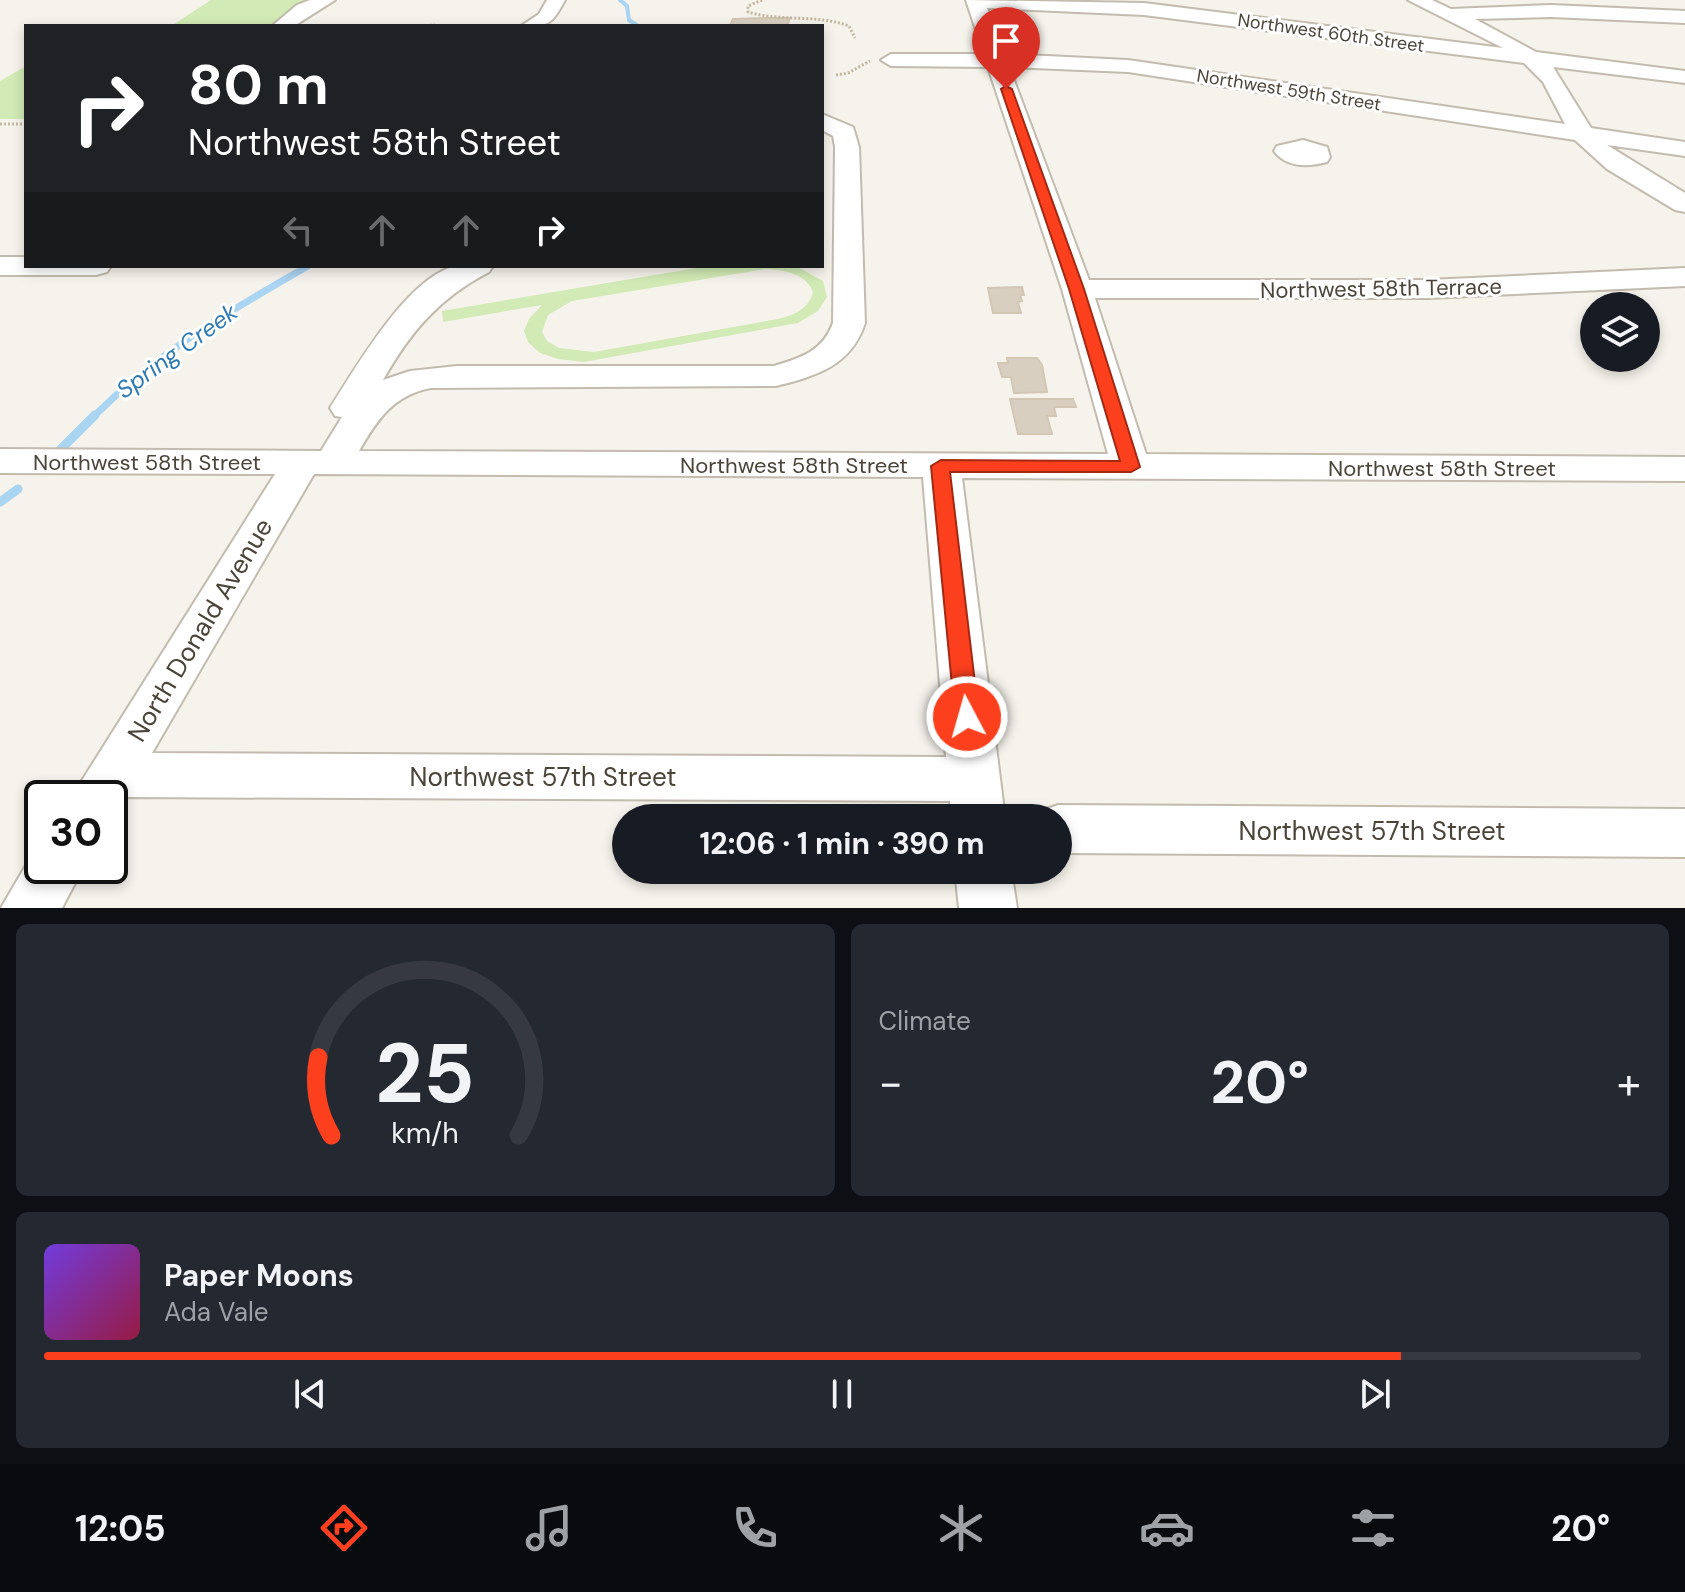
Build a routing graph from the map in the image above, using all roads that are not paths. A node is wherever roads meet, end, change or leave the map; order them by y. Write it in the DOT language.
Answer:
graph roads {
  1 [pos="556,0"];
  2 [pos="1417,0"];
  3 [pos="1608,0"];
  4 [pos="975,1"];
  5 [pos="322,2"];
  6 [pos="1213,8"];
  7 [pos="1446,14"];
  8 [pos="1654,17"];
  9 [pos="1685,17"];
  10 [pos="285,24"];
  11 [pos="301,24"];
  12 [pos="535,24"];
  13 [pos="891,60"];
  14 [pos="996,60"];
  15 [pos="1534,60"];
  16 [pos="1685,77"];
  17 [pos="1306,93"];
  18 [pos="829,131"];
  19 [pos="1296,132"];
  20 [pos="1583,134"];
  21 [pos="1685,149"];
  22 [pos="1685,204"];
  23 [pos="0,266"];
  24 [pos="24,266"];
  25 [pos="474,268"];
  26 [pos="1685,277"];
  27 [pos="1077,289"];
  28 [pos="0,461"];
  29 [pos="317,462"];
  30 [pos="941,466"];
  31 [pos="1131,467"];
  32 [pos="1685,469"];
  33 [pos="110,780"];
  34 [pos="128,787"];
  35 [pos="976,799"];
  36 [pos="1072,829"];
  37 [pos="1685,833"];
  38 [pos="45,884"];
  39 [pos="985,884"];
  40 [pos="30,908"];
  41 [pos="988,908"];
  1 -- 12 [label="street"];
  2 -- 7 [label="street"];
  3 -- 8 [label="street"];
  4 -- 6 [label="street, Northwest 60th Street"];
  4 -- 14 [label="street"];
  5 -- 10 [label="street"];
  5 -- 11 [label="street"];
  6 -- 15 [label="street, Northwest 60th Street"];
  7 -- 8 [label="street"];
  7 -- 15 [label="street"];
  8 -- 9 [label="street"];
  13 -- 14 [label="street, Northwest 59th Street"];
  14 -- 17 [label="street, Northwest 59th Street"];
  14 -- 27 [label="street"];
  15 -- 16 [label="street, Northwest 60th Street"];
  15 -- 20 [label="street"];
  17 -- 19 [label="street"];
  17 -- 20 [label="street, Northwest 59th Street"];
  18 -- 29 [label="street"];
  20 -- 21 [label="street, Northwest 59th Street"];
  20 -- 22 [label="street"];
  23 -- 24 [label="street"];
  25 -- 29 [label="street"];
  26 -- 27 [label="street, Northwest 58th Terrace"];
  27 -- 31 [label="street"];
  28 -- 29 [label="street, Northwest 58th Street"];
  29 -- 30 [label="street, Northwest 58th Street"];
  29 -- 33 [label="street, North Donald Avenue"];
  30 -- 31 [label="street, Northwest 58th Street"];
  30 -- 35 [label="street"];
  31 -- 32 [label="street, Northwest 58th Street"];
  34 -- 35 [label="street, Northwest 57th Street"];
  36 -- 37 [label="street, Northwest 57th Street"];
  38 -- 40 [label="street"];
  39 -- 41 [label="street"];
}
